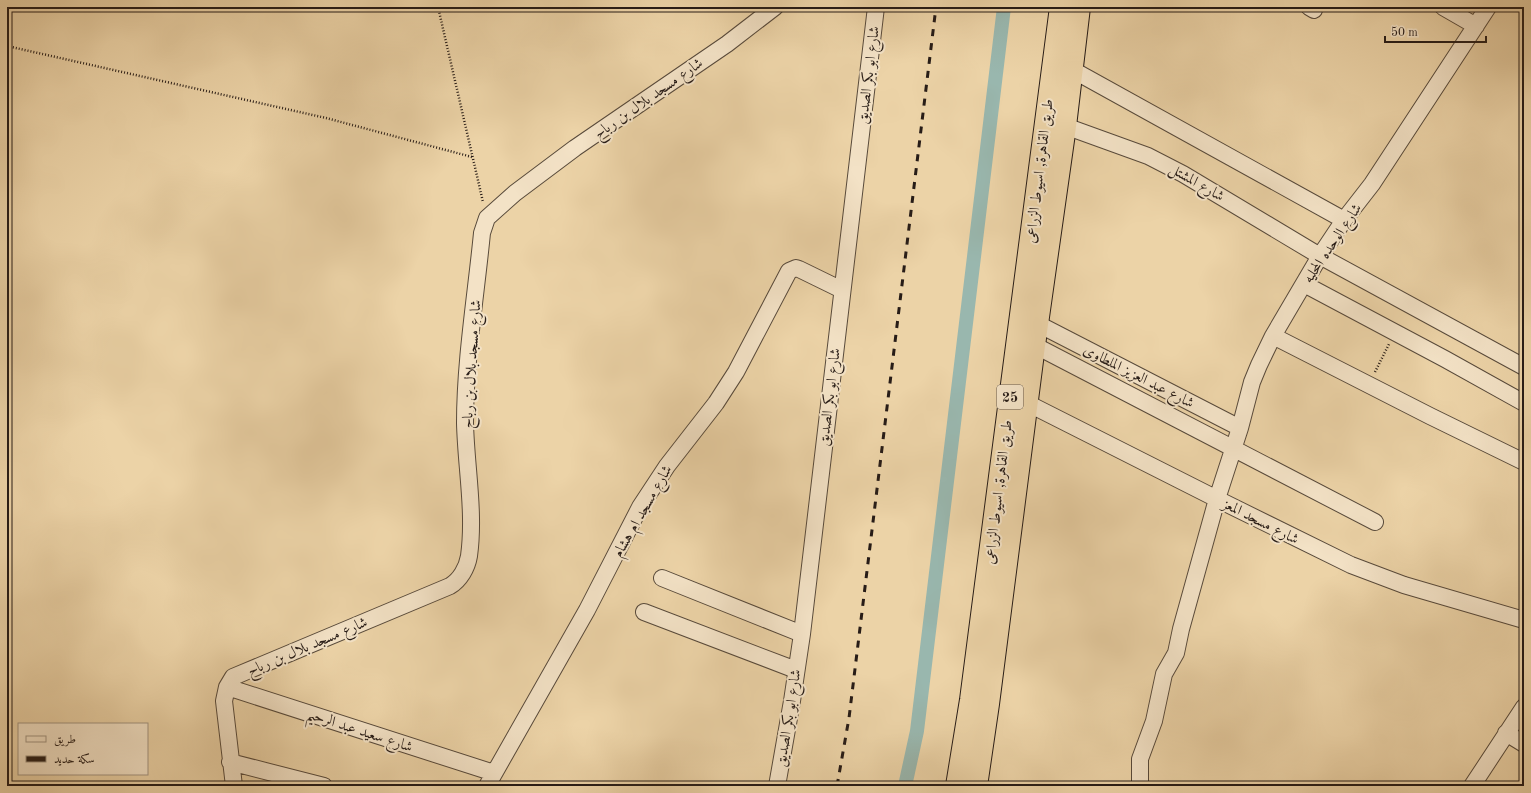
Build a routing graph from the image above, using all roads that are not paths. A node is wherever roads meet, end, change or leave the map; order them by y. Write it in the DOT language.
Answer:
graph roads {
  1 [pos="775,7"];
  2 [pos="876,7"];
  3 [pos="1061,7"];
  4 [pos="1079,7"];
  5 [pos="1443,7"];
  6 [pos="1488,7"];
  7 [pos="1476,26"];
  8 [pos="1071,69"];
  9 [pos="1065,126"];
  10 [pos="1344,220"];
  11 [pos="1320,256"];
  12 [pos="1304,284"];
  13 [pos="842,290"];
  14 [pos="1036,334"];
  15 [pos="1273,336"];
  16 [pos="1524,367"];
  17 [pos="1019,399"];
  18 [pos="1524,402"];
  19 [pos="1240,428"];
  20 [pos="1233,449"];
  21 [pos="1524,462"];
  22 [pos="1217,499"];
  23 [pos="1375,522"];
  24 [pos="662,578"];
  25 [pos="644,612"];
  26 [pos="1524,620"];
  27 [pos="802,634"];
  28 [pos="796,670"];
  29 [pos="227,687"];
  30 [pos="1524,707"];
  31 [pos="1506,733"];
  32 [pos="1524,744"];
  33 [pos="230,762"];
  34 [pos="491,779"];
  35 [pos="1479,784"];
  36 [pos="234,786"];
  37 [pos="324,786"];
  38 [pos="777,786"];
  39 [pos="957,786"];
  40 [pos="976,786"];
  41 [pos="1140,786"];
  1 -- 29 [label="street, شارع مسجد بلال بن رباح"];
  2 -- 13 [label="street, شارع ابو بكر الصديق"];
  3 -- 17 [label="highway, طريق القاهرة, اسيوط الزراعى / 25"];
  4 -- 8 [label="highway, طريق القاهرة, اسيوط الزراعى / 25"];
  5 -- 7 [label="street"];
  6 -- 7 [label="street, شارع الوحده المحليه"];
  7 -- 10 [label="street, شارع الوحده المحليه"];
  8 -- 9 [label="highway, طريق القاهرة, اسيوط الزراعى / 25"];
  8 -- 10 [label="street"];
  9 -- 11 [label="street, شارع المشتل"];
  9 -- 14 [label="highway, طريق القاهرة, اسيوط الزراعى / 25"];
  10 -- 11 [label="street, شارع الوحده المحليه"];
  11 -- 12 [label="street, شارع الوحده المحليه"];
  11 -- 16 [label="street, شارع المشتل"];
  12 -- 15 [label="street, شارع الوحده المحليه"];
  12 -- 18 [label="street"];
  13 -- 27 [label="street, شارع ابو بكر الصديق"];
  13 -- 34 [label="street, شارع مسجد ام هشام"];
  14 -- 17 [label="highway, طريق القاهرة, اسيوط الزراعى / 25"];
  14 -- 19 [label="street, شارع عبد العزيز الملطاوى"];
  14 -- 20 [label="street"];
  15 -- 19 [label="street, شارع الوحده المحليه"];
  15 -- 21 [label="street"];
  17 -- 22 [label="street, شارع مسجد المعز"];
  17 -- 39 [label="highway, طريق القاهرة, اسيوط الزراعى / 25"];
  17 -- 40 [label="highway, طريق القاهرة, اسيوط الزراعى / 25"];
  19 -- 20 [label="street, شارع الوحده المحليه"];
  20 -- 22 [label="street, شارع الوحده المحليه"];
  20 -- 23 [label="street"];
  22 -- 26 [label="street, شارع مسجد المعز"];
  22 -- 41 [label="street, شارع الوحده المحليه"];
  24 -- 27 [label="street"];
  25 -- 28 [label="street"];
  27 -- 28 [label="street, شارع ابو بكر الصديق"];
  28 -- 38 [label="street, شارع ابو بكر الصديق"];
  29 -- 33 [label="street"];
  29 -- 34 [label="street, شارع سعيد عبد الرحيم"];
  30 -- 31 [label="street"];
  31 -- 32 [label="street"];
  31 -- 35 [label="street"];
  33 -- 36 [label="street"];
  33 -- 37 [label="street"];
}
